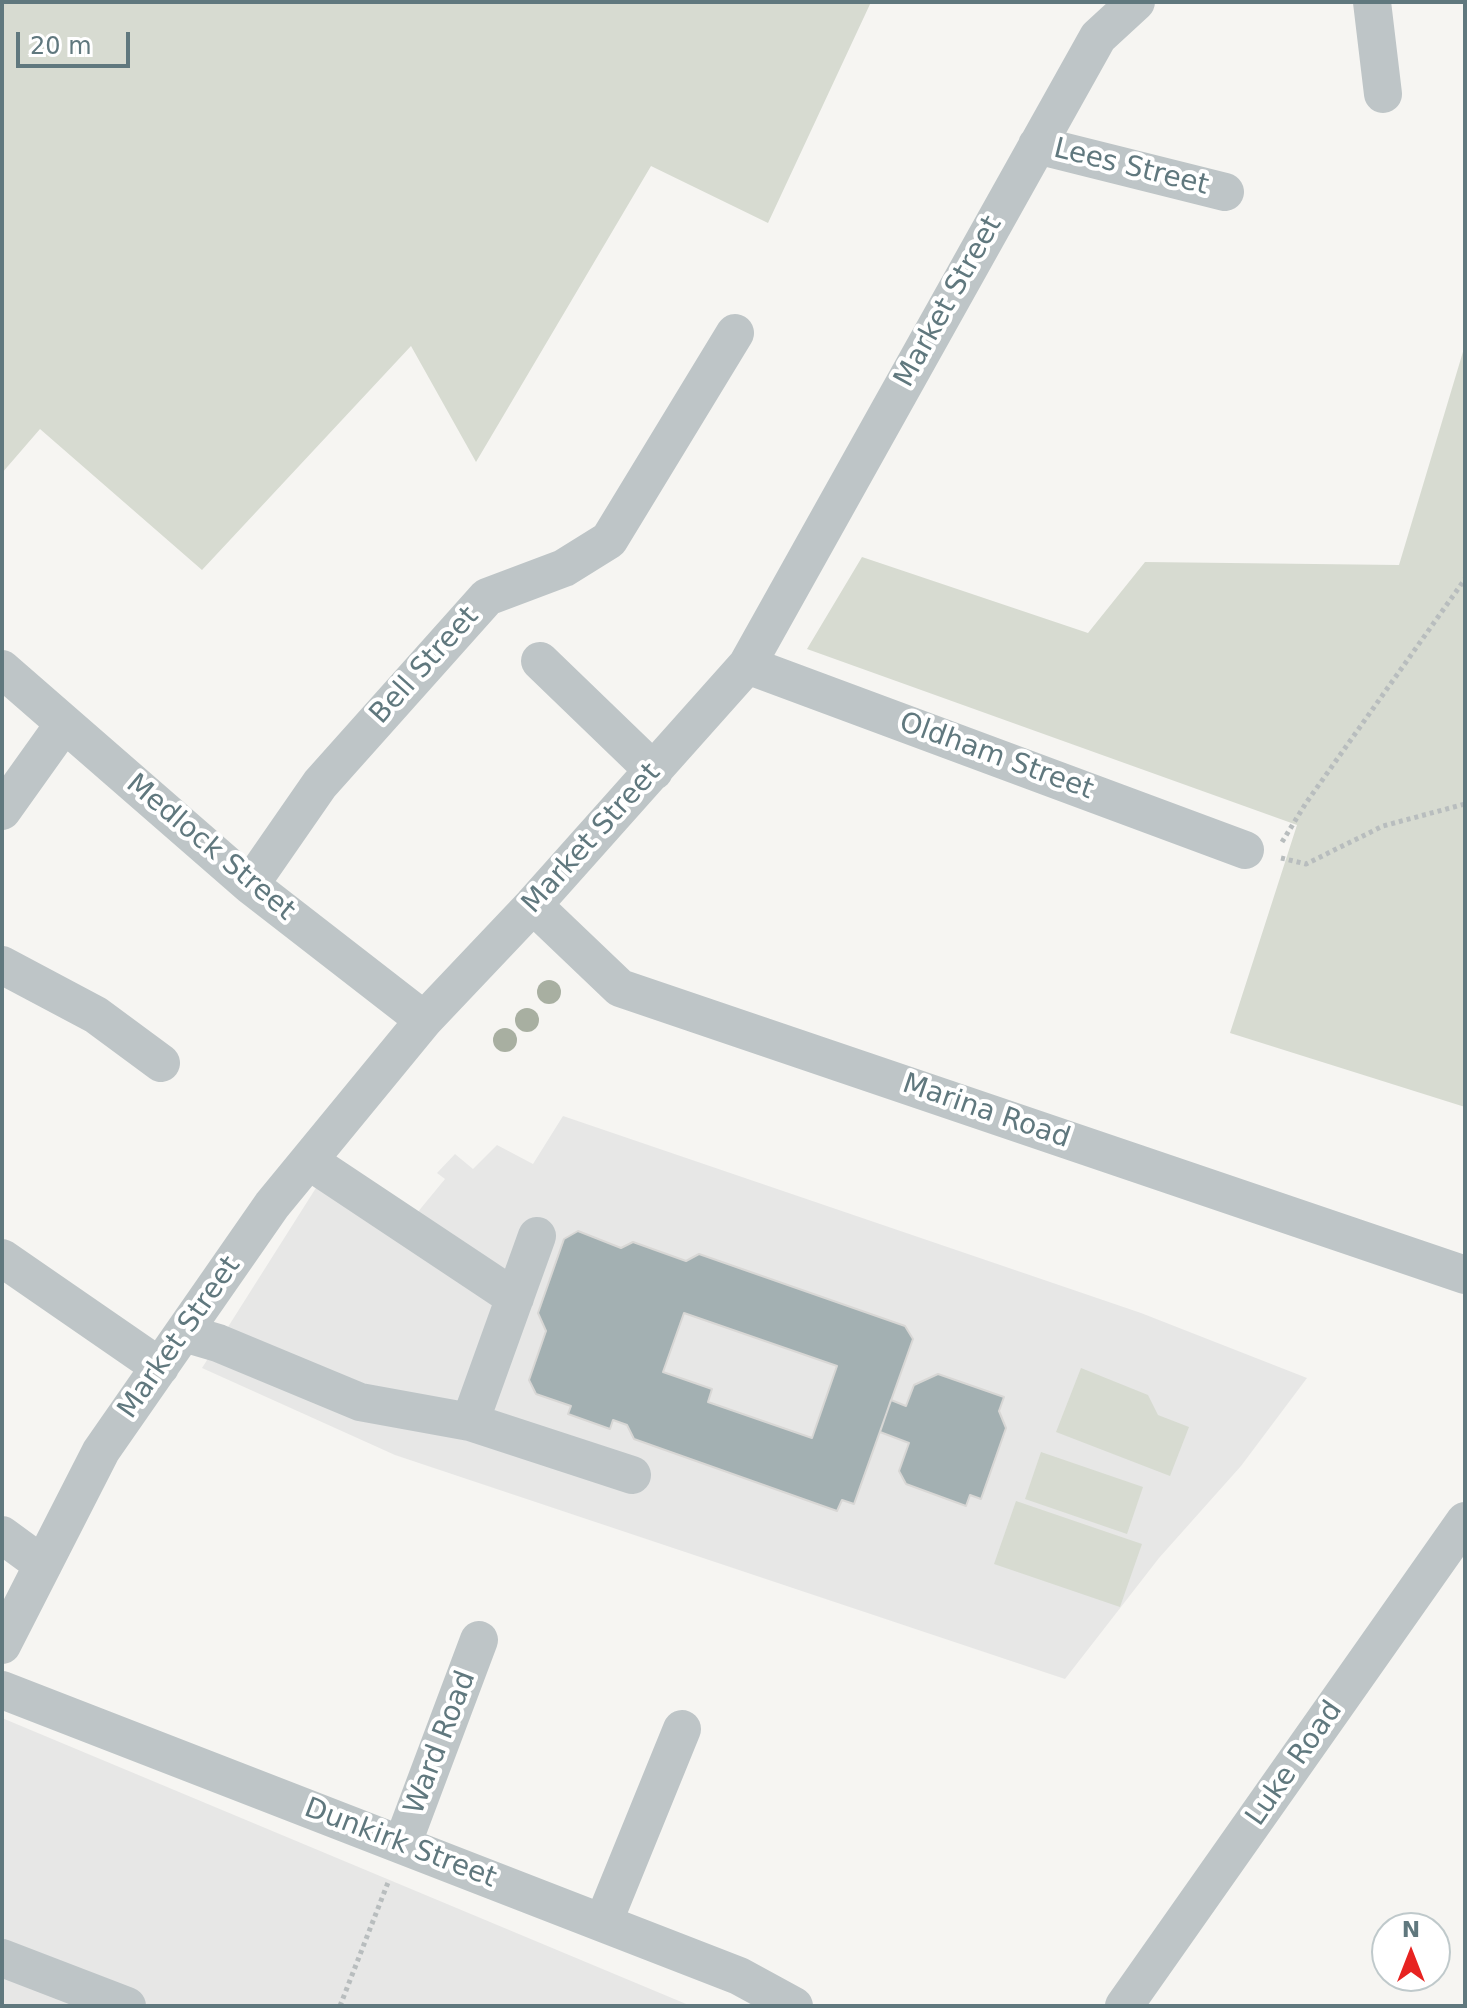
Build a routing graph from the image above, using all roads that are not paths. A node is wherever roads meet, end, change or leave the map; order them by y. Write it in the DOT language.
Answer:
graph roads {
  1 [pos="1136,2"];
  2 [pos="1372,2"];
  3 [pos="1383,94"];
  4 [pos="1037,145"];
  5 [pos="1225,192"];
  6 [pos="735,333"];
  7 [pos="540,661"];
  8 [pos="747,665"];
  9 [pos="2,669"];
  10 [pos="64,724"];
  11 [pos="654,771"];
  12 [pos="2,811"];
  13 [pos="1259,854"];
  14 [pos="250,885"];
  15 [pos="533,905"];
  16 [pos="2,965"];
  17 [pos="424,1020"];
  18 [pos="161,1063"];
  19 [pos="309,1161"];
  20 [pos="537,1236"];
  21 [pos="2,1258"];
  22 [pos="1465,1275"];
  23 [pos="515,1298"];
  24 [pos="184,1333"];
  25 [pos="160,1367"];
  26 [pos="470,1422"];
  27 [pos="632,1475"];
  28 [pos="1465,1521"];
  29 [pos="2,1535"];
  30 [pos="43,1565"];
  31 [pos="479,1640"];
  32 [pos="2,1645"];
  33 [pos="2,1690"];
  34 [pos="682,1729"];
  35 [pos="402,1845"];
  36 [pos="603,1923"];
  37 [pos="2,1958"];
  38 [pos="127,2006"];
  39 [pos="794,2006"];
  40 [pos="1124,2006"];
  1 -- 4 [label="street, Market Street"];
  2 -- 3 [label="street"];
  4 -- 5 [label="street, Lees Street"];
  4 -- 8 [label="street, Market Street"];
  6 -- 14 [label="street, Bell Street"];
  7 -- 11 [label="street"];
  8 -- 11 [label="street, Market Street"];
  8 -- 13 [label="street, Oldham Street"];
  9 -- 10 [label="street, Medlock Street"];
  10 -- 12 [label="street"];
  10 -- 14 [label="street, Medlock Street"];
  11 -- 15 [label="street, Market Street"];
  14 -- 17 [label="street, Medlock Street"];
  15 -- 17 [label="street, Market Street"];
  15 -- 22 [label="street, Marina Road"];
  16 -- 18 [label="street"];
  17 -- 19 [label="street, Market Street"];
  19 -- 23 [label="street"];
  19 -- 24 [label="street, Market Street"];
  20 -- 23 [label="street"];
  21 -- 25 [label="street"];
  23 -- 26 [label="street"];
  24 -- 25 [label="street, Market Street"];
  24 -- 26 [label="street"];
  25 -- 30 [label="street, Market Street"];
  26 -- 27 [label="street"];
  28 -- 40 [label="street, Luke Road"];
  29 -- 30 [label="street"];
  30 -- 32 [label="street, Market Street"];
  31 -- 35 [label="street, Ward Road"];
  33 -- 35 [label="street, Dunkirk Street"];
  34 -- 36 [label="street"];
  35 -- 36 [label="street, Dunkirk Street"];
  36 -- 39 [label="street, Dunkirk Street"];
  37 -- 38 [label="street"];
}
